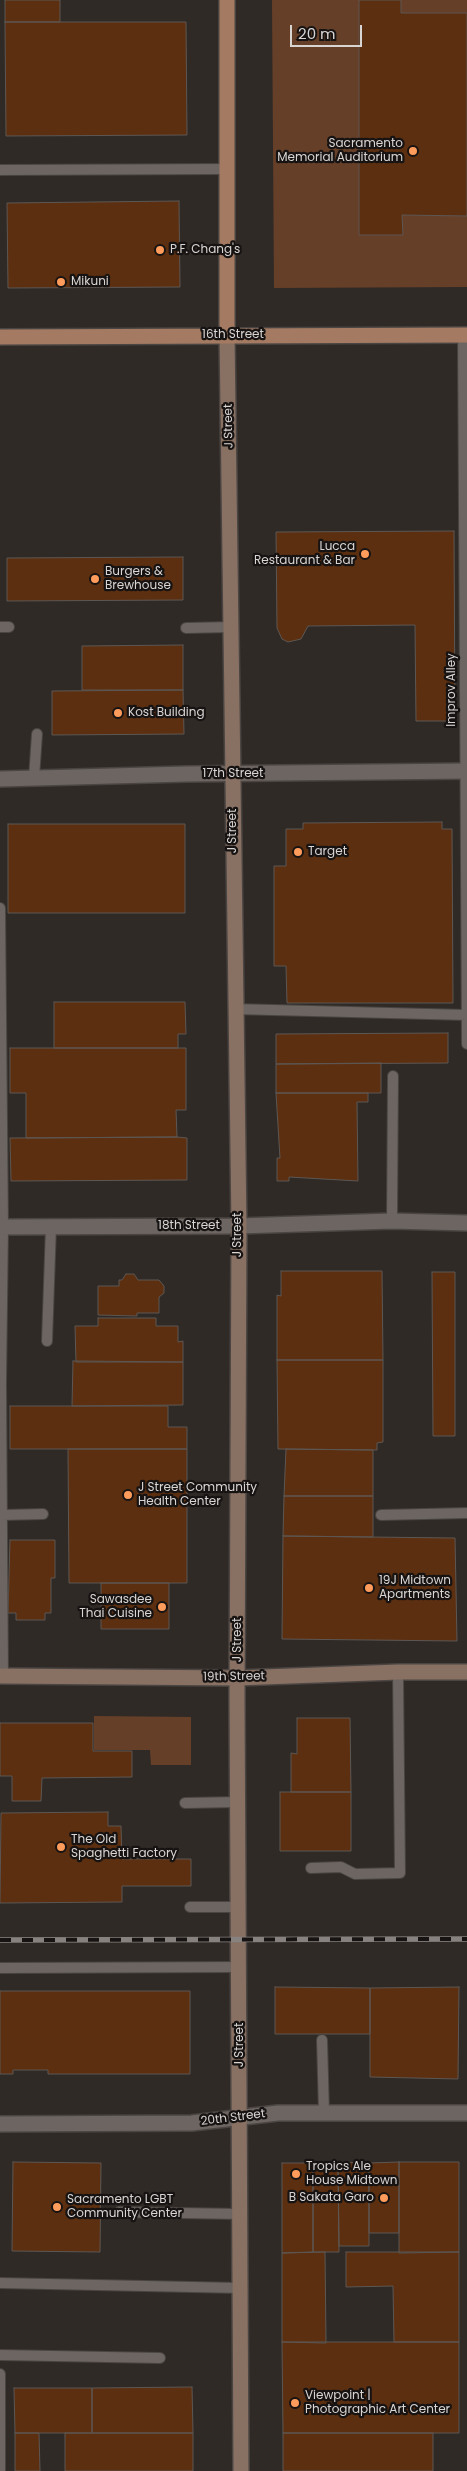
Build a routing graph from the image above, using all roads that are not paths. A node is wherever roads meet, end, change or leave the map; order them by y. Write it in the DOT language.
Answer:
graph roads {
  1 [pos="227,0"];
  2 [pos="227,169"];
  3 [pos="0,170"];
  4 [pos="227,335"];
  5 [pos="465,335"];
  6 [pos="0,337"];
  7 [pos="232,627"];
  8 [pos="186,628"];
  9 [pos="37,734"];
  10 [pos="467,771"];
  11 [pos="232,774"];
  12 [pos="34,778"];
  13 [pos="0,779"];
  14 [pos="0,908"];
  15 [pos="0,940"];
  16 [pos="467,944"];
  17 [pos="234,1009"];
  18 [pos="467,1015"];
  19 [pos="467,1044"];
  20 [pos="0,1069"];
  21 [pos="393,1076"];
  22 [pos="392,1221"];
  23 [pos="467,1223"];
  24 [pos="51,1226"];
  25 [pos="239,1226"];
  26 [pos="2,1227"];
  27 [pos="48,1341"];
  28 [pos="1,1490"];
  29 [pos="467,1513"];
  30 [pos="43,1514"];
  31 [pos="2,1515"];
  32 [pos="381,1515"];
  33 [pos="398,1672"];
  34 [pos="467,1672"];
  35 [pos="1,1676"];
  36 [pos="237,1678"];
  37 [pos="238,1802"];
  38 [pos="185,1803"];
  39 [pos="311,1868"];
  40 [pos="239,1907"];
  41 [pos="190,1908"];
  42 [pos="240,1967"];
  43 [pos="0,1968"];
  44 [pos="322,2040"];
  45 [pos="324,2112"];
  46 [pos="467,2113"];
  47 [pos="240,2116"];
  48 [pos="0,2124"];
  49 [pos="119,2212"];
  50 [pos="240,2214"];
  51 [pos="0,2284"];
  52 [pos="240,2288"];
  53 [pos="0,2355"];
  54 [pos="160,2358"];
  55 [pos="0,2374"];
  56 [pos="0,2426"];
  57 [pos="0,2471"];
  58 [pos="241,2471"];
  1 -- 2 [label="main road, J Street"];
  2 -- 3 [label="lane"];
  2 -- 4 [label="main road, J Street"];
  4 -- 5 [label="main road, 16th Street"];
  4 -- 6 [label="main road, 16th Street"];
  4 -- 7 [label="main road, J Street"];
  5 -- 10 [label="lane, Improv Alley"];
  7 -- 8 [label="lane"];
  7 -- 11 [label="main road, J Street"];
  9 -- 12 [label="lane"];
  10 -- 11 [label="street, 17th Street"];
  10 -- 16 [label="lane, Improv Alley"];
  11 -- 12 [label="street, 17th Street"];
  11 -- 17 [label="main road, J Street"];
  12 -- 13 [label="street, 17th Street"];
  14 -- 15 [label="lane"];
  15 -- 20 [label="lane"];
  16 -- 18 [label="lane, Improv Alley"];
  17 -- 18 [label="lane"];
  17 -- 25 [label="main road, J Street"];
  18 -- 19 [label="lane, Improv Alley"];
  20 -- 26 [label="lane"];
  21 -- 22 [label="lane"];
  22 -- 23 [label="street, 18th Street"];
  22 -- 25 [label="street, 18th Street"];
  24 -- 25 [label="street, 18th Street"];
  24 -- 26 [label="street, 18th Street"];
  24 -- 27 [label="lane"];
  25 -- 36 [label="main road, J Street"];
  26 -- 28 [label="lane"];
  28 -- 31 [label="lane"];
  29 -- 32 [label="lane"];
  30 -- 31 [label="lane"];
  31 -- 35 [label="lane"];
  33 -- 34 [label="main road, 19th Street"];
  33 -- 36 [label="main road, 19th Street"];
  33 -- 39 [label="lane"];
  35 -- 36 [label="main road, 19th Street"];
  36 -- 37 [label="main road, J Street"];
  37 -- 38 [label="lane"];
  37 -- 40 [label="main road, J Street"];
  40 -- 41 [label="lane"];
  40 -- 42 [label="main road, J Street"];
  42 -- 43 [label="lane"];
  42 -- 47 [label="main road, J Street"];
  44 -- 45 [label="lane"];
  45 -- 46 [label="street, 20th Street"];
  45 -- 47 [label="street, 20th Street"];
  47 -- 48 [label="street, 20th Street"];
  47 -- 50 [label="main road, J Street"];
  49 -- 50 [label="lane"];
  50 -- 52 [label="main road, J Street"];
  51 -- 52 [label="lane"];
  52 -- 58 [label="main road, J Street"];
  53 -- 54 [label="lane"];
  55 -- 56 [label="lane"];
  56 -- 57 [label="lane"];
}
